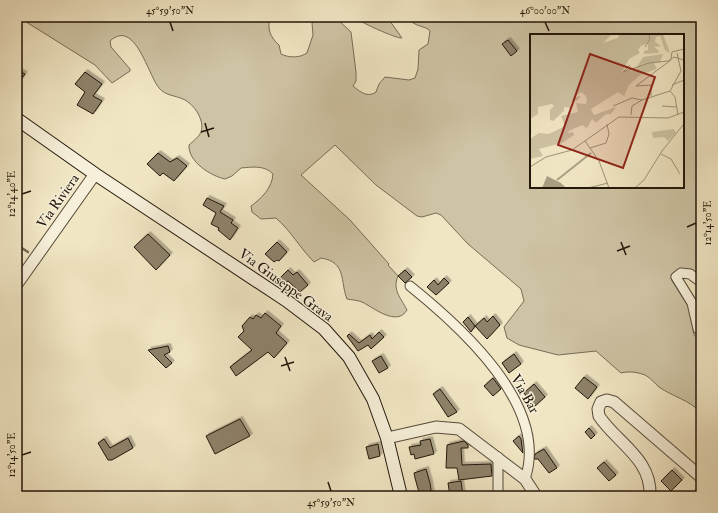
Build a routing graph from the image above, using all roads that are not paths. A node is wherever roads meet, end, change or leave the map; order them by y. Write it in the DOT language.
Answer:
graph roads {
  1 [pos="17,119"];
  2 [pos="95,174"];
  3 [pos="701,282"];
  4 [pos="17,284"];
  5 [pos="410,286"];
  6 [pos="701,332"];
  7 [pos="386,438"];
  8 [pos="498,457"];
  9 [pos="701,477"];
  10 [pos="525,479"];
  11 [pos="401,496"];
  12 [pos="498,496"];
  13 [pos="536,496"];
  14 [pos="650,496"];
  1 -- 2 [label="main road, Via Giuseppe Grava"];
  2 -- 4 [label="street, Via Riviera"];
  2 -- 7 [label="main road, Via Giuseppe Grava"];
  3 -- 6 [label="street"];
  5 -- 10 [label="street, Via Bar"];
  7 -- 8 [label="street"];
  7 -- 11 [label="main road, Via Giuseppe Grava"];
  8 -- 10 [label="street"];
  8 -- 12 [label="street"];
  9 -- 14 [label="street"];
  10 -- 13 [label="street"];
}
